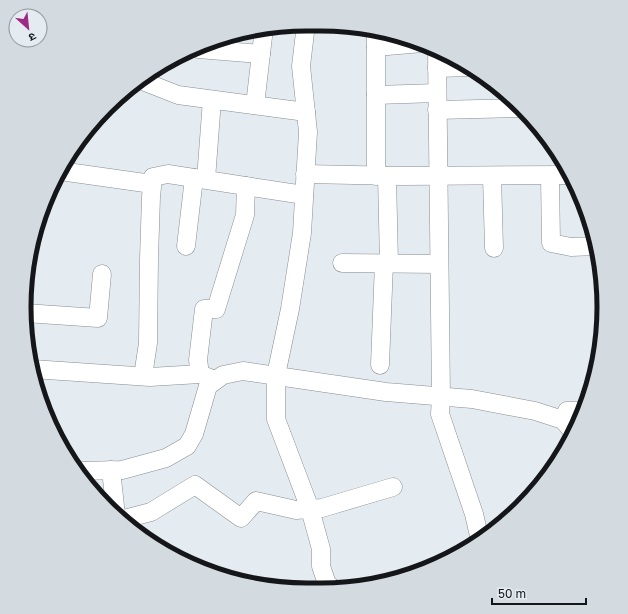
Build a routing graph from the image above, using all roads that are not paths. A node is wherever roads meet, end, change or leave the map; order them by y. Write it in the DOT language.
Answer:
graph roads {
  1 [pos="305,31"];
  2 [pos="263,34"];
  3 [pos="376,40"];
  4 [pos="398,42"];
  5 [pos="211,48"];
  6 [pos="261,54"];
  7 [pos="436,56"];
  8 [pos="458,67"];
  9 [pos="436,68"];
  10 [pos="147,83"];
  11 [pos="376,95"];
  12 [pos="212,100"];
  13 [pos="437,101"];
  14 [pos="255,105"];
  15 [pos="511,107"];
  16 [pos="306,112"];
  17 [pos="66,172"];
  18 [pos="305,174"];
  19 [pos="564,175"];
  20 [pos="382,176"];
  21 [pos="438,176"];
  22 [pos="492,176"];
  23 [pos="550,176"];
  24 [pos="200,178"];
  25 [pos="152,184"];
  26 [pos="246,186"];
  27 [pos="304,195"];
  28 [pos="186,246"];
  29 [pos="590,246"];
  30 [pos="494,248"];
  31 [pos="342,263"];
  32 [pos="386,263"];
  33 [pos="439,264"];
  34 [pos="102,274"];
  35 [pos="31,313"];
  36 [pos="380,364"];
  37 [pos="38,369"];
  38 [pos="276,375"];
  39 [pos="143,376"];
  40 [pos="208,377"];
  41 [pos="441,397"];
  42 [pos="577,411"];
  43 [pos="568,426"];
  44 [pos="111,470"];
  45 [pos="85,471"];
  46 [pos="393,487"];
  47 [pos="115,505"];
  48 [pos="310,509"];
  49 [pos="129,518"];
  50 [pos="478,533"];
  51 [pos="326,582"];
  1 -- 16 [label="street"];
  2 -- 6 [label="street"];
  3 -- 4 [label="street"];
  3 -- 11 [label="street"];
  5 -- 6 [label="street"];
  6 -- 14 [label="street"];
  7 -- 9 [label="street"];
  8 -- 9 [label="street"];
  9 -- 13 [label="street"];
  10 -- 12 [label="street"];
  11 -- 13 [label="street"];
  11 -- 20 [label="street"];
  12 -- 14 [label="street"];
  12 -- 24 [label="street"];
  13 -- 15 [label="street"];
  13 -- 21 [label="street"];
  14 -- 16 [label="street"];
  16 -- 18 [label="street"];
  17 -- 25 [label="street"];
  18 -- 20 [label="street"];
  18 -- 27 [label="street"];
  19 -- 23 [label="street"];
  20 -- 21 [label="street"];
  20 -- 32 [label="street"];
  21 -- 22 [label="street"];
  21 -- 33 [label="street"];
  22 -- 23 [label="street"];
  22 -- 30 [label="street"];
  23 -- 29 [label="street"];
  24 -- 25 [label="street"];
  24 -- 26 [label="street"];
  24 -- 28 [label="street"];
  25 -- 39 [label="street"];
  26 -- 27 [label="street"];
  26 -- 40 [label="street"];
  27 -- 38 [label="street"];
  31 -- 32 [label="street"];
  32 -- 33 [label="street"];
  32 -- 36 [label="street"];
  33 -- 41 [label="street"];
  34 -- 35 [label="street"];
  37 -- 39 [label="street"];
  38 -- 40 [label="street"];
  38 -- 41 [label="street"];
  38 -- 48 [label="street"];
  39 -- 40 [label="street"];
  40 -- 44 [label="street"];
  41 -- 43 [label="street"];
  41 -- 50 [label="street"];
  42 -- 43 [label="street"];
  44 -- 45 [label="street"];
  44 -- 47 [label="street"];
  46 -- 48 [label="street"];
  48 -- 49 [label="street"];
  48 -- 51 [label="street"];
}
